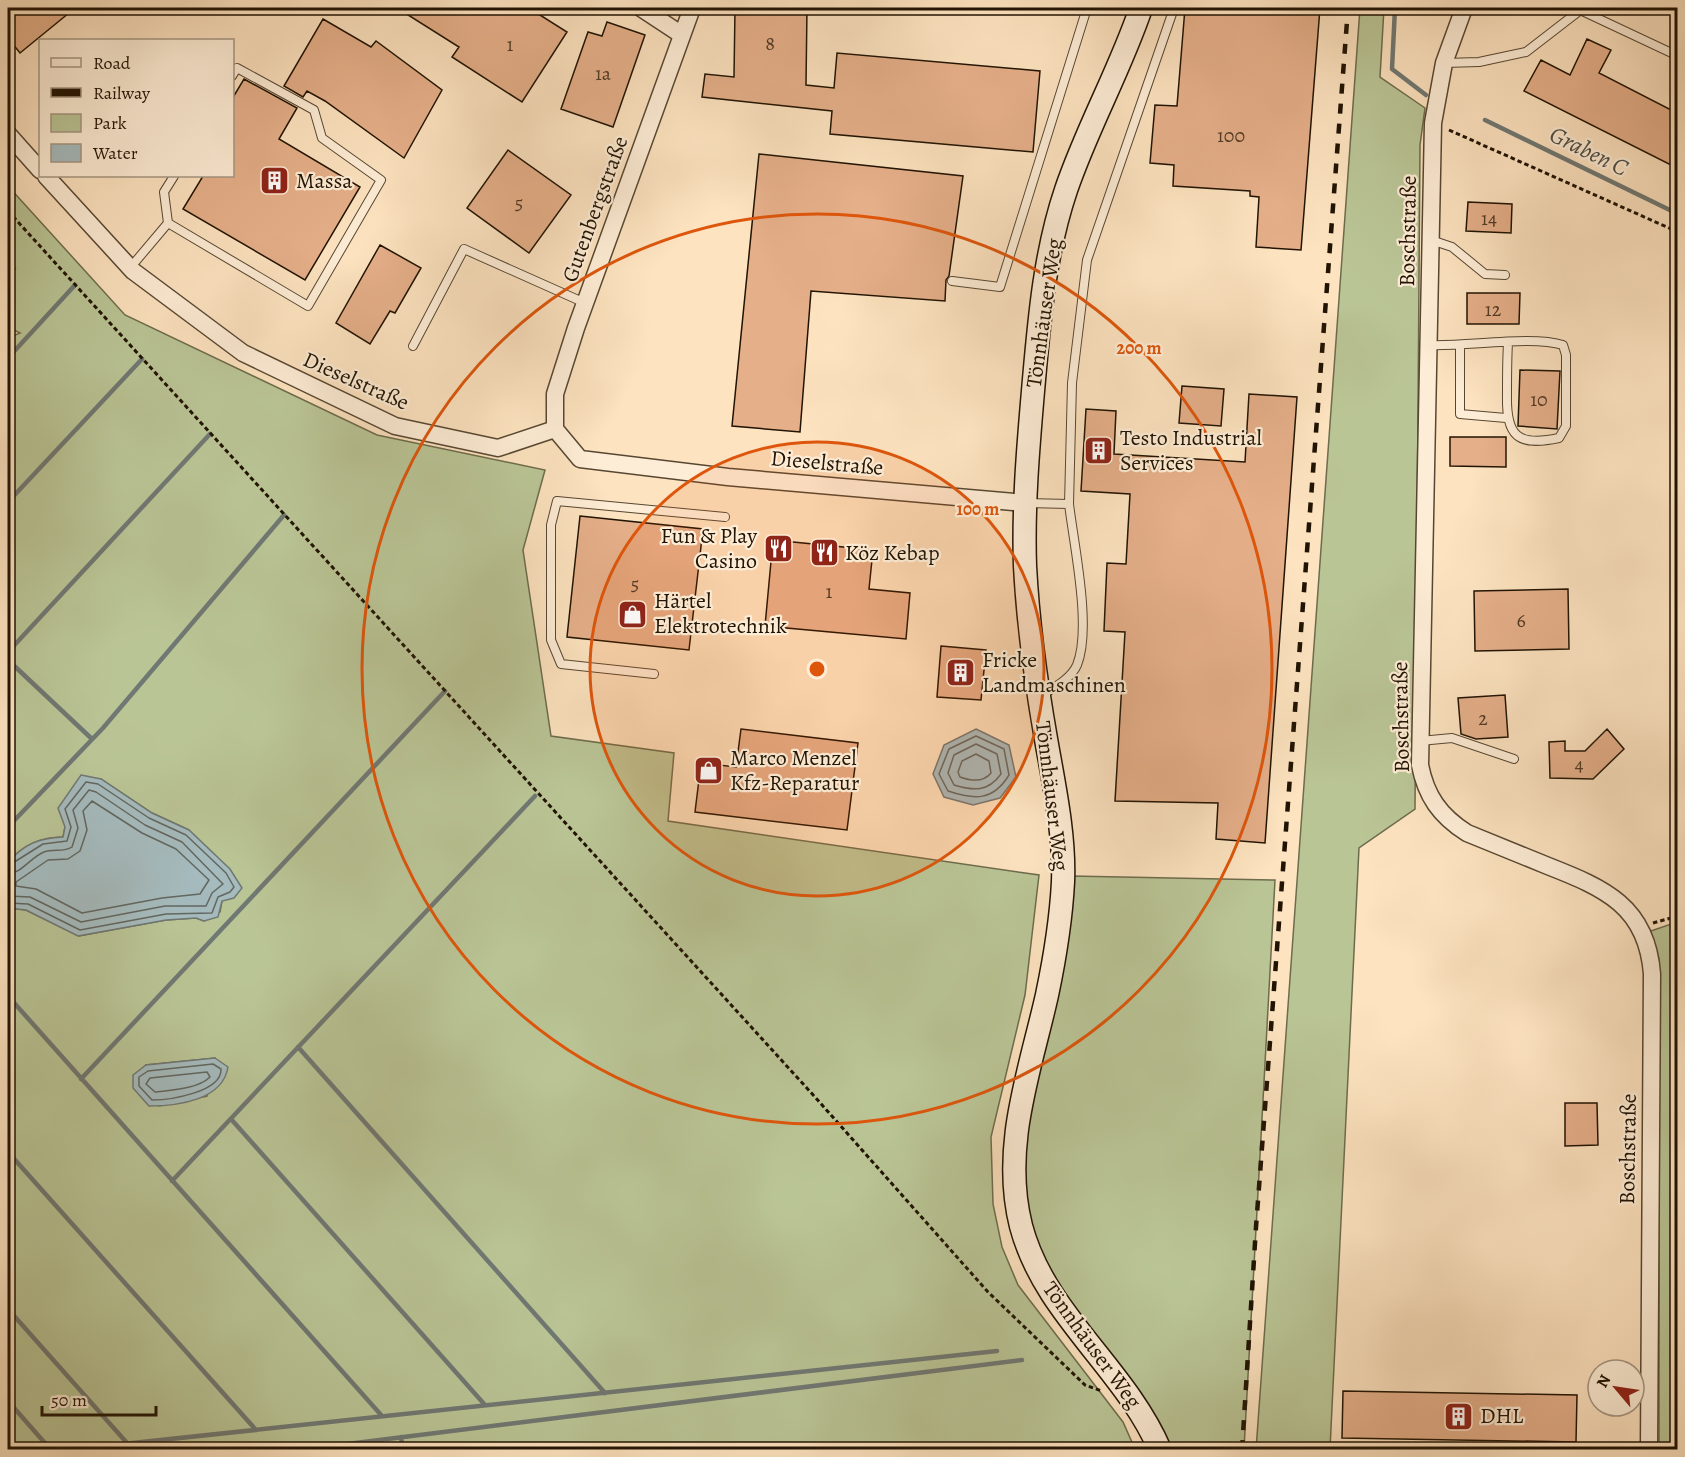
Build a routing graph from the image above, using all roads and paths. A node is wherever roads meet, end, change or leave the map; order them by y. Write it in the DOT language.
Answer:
graph roads {
  1 [pos="641,8"];
  2 [pos="692,8"];
  3 [pos="1087,8"];
  4 [pos="1141,8"];
  5 [pos="1174,8"];
  6 [pos="1464,8"];
  7 [pos="1581,9"];
  8 [pos="682,35"];
  9 [pos="1677,56"];
  10 [pos="1444,63"];
  11 [pos="234,73"];
  12 [pos="1433,123"];
  13 [pos="8,134"];
  14 [pos="39,169"];
  15 [pos="47,177"];
  16 [pos="173,177"];
  17 [pos="8,211"];
  18 [pos="168,223"];
  19 [pos="1677,232"];
  20 [pos="1431,240"];
  21 [pos="130,268"];
  22 [pos="1505,275"];
  23 [pos="952,281"];
  24 [pos="585,303"];
  25 [pos="1508,343"];
  26 [pos="1428,345"];
  27 [pos="413,346"];
  28 [pos="1460,346"];
  29 [pos="1506,418"];
  30 [pos="555,429"];
  31 [pos="1025,503"];
  32 [pos="1069,504"];
  33 [pos="725,517"];
  34 [pos="654,674"];
  35 [pos="1039,697"];
  36 [pos="1420,741"];
  37 [pos="1514,759"];
  38 [pos="1677,916"];
  39 [pos="1639,927"];
  40 [pos="1085,1385"];
  41 [pos="1160,1449"];
  42 [pos="1649,1449"];
  1 -- 8 [label="street"];
  2 -- 8 [label="street, Gutenbergstraße"];
  3 -- 23 [label="lane"];
  4 -- 31 [label="main road, Tönnhäuser Weg"];
  5 -- 32 [label="lane"];
  6 -- 10 [label="street, Boschstraße"];
  7 -- 9 [label="lane"];
  7 -- 10 [label="lane"];
  8 -- 24 [label="street, Gutenbergstraße"];
  10 -- 12 [label="street, Boschstraße"];
  11 -- 18 [label="lane"];
  12 -- 19 [label="path"];
  12 -- 20 [label="street, Boschstraße"];
  13 -- 14 [label="street"];
  15 -- 21 [label="street, Dieselstraße"];
  16 -- 18 [label="lane"];
  17 -- 40 [label="path"];
  18 -- 21 [label="lane"];
  20 -- 22 [label="lane"];
  20 -- 26 [label="street, Boschstraße"];
  21 -- 30 [label="street, Dieselstraße"];
  24 -- 27 [label="lane"];
  24 -- 30 [label="street, Gutenbergstraße"];
  25 -- 28 [label="lane"];
  25 -- 29 [label="lane"];
  25 -- 29 [label="lane"];
  26 -- 28 [label="lane"];
  26 -- 36 [label="street, Boschstraße"];
  28 -- 29 [label="lane"];
  30 -- 31 [label="street, Dieselstraße"];
  31 -- 32 [label="lane"];
  31 -- 35 [label="main road, Tönnhäuser Weg"];
  32 -- 35 [label="lane"];
  33 -- 34 [label="lane"];
  35 -- 41 [label="main road, Tönnhäuser Weg"];
  36 -- 37 [label="lane"];
  36 -- 39 [label="street, Boschstraße"];
  38 -- 39 [label="path"];
  39 -- 42 [label="street, Boschstraße"];
}
